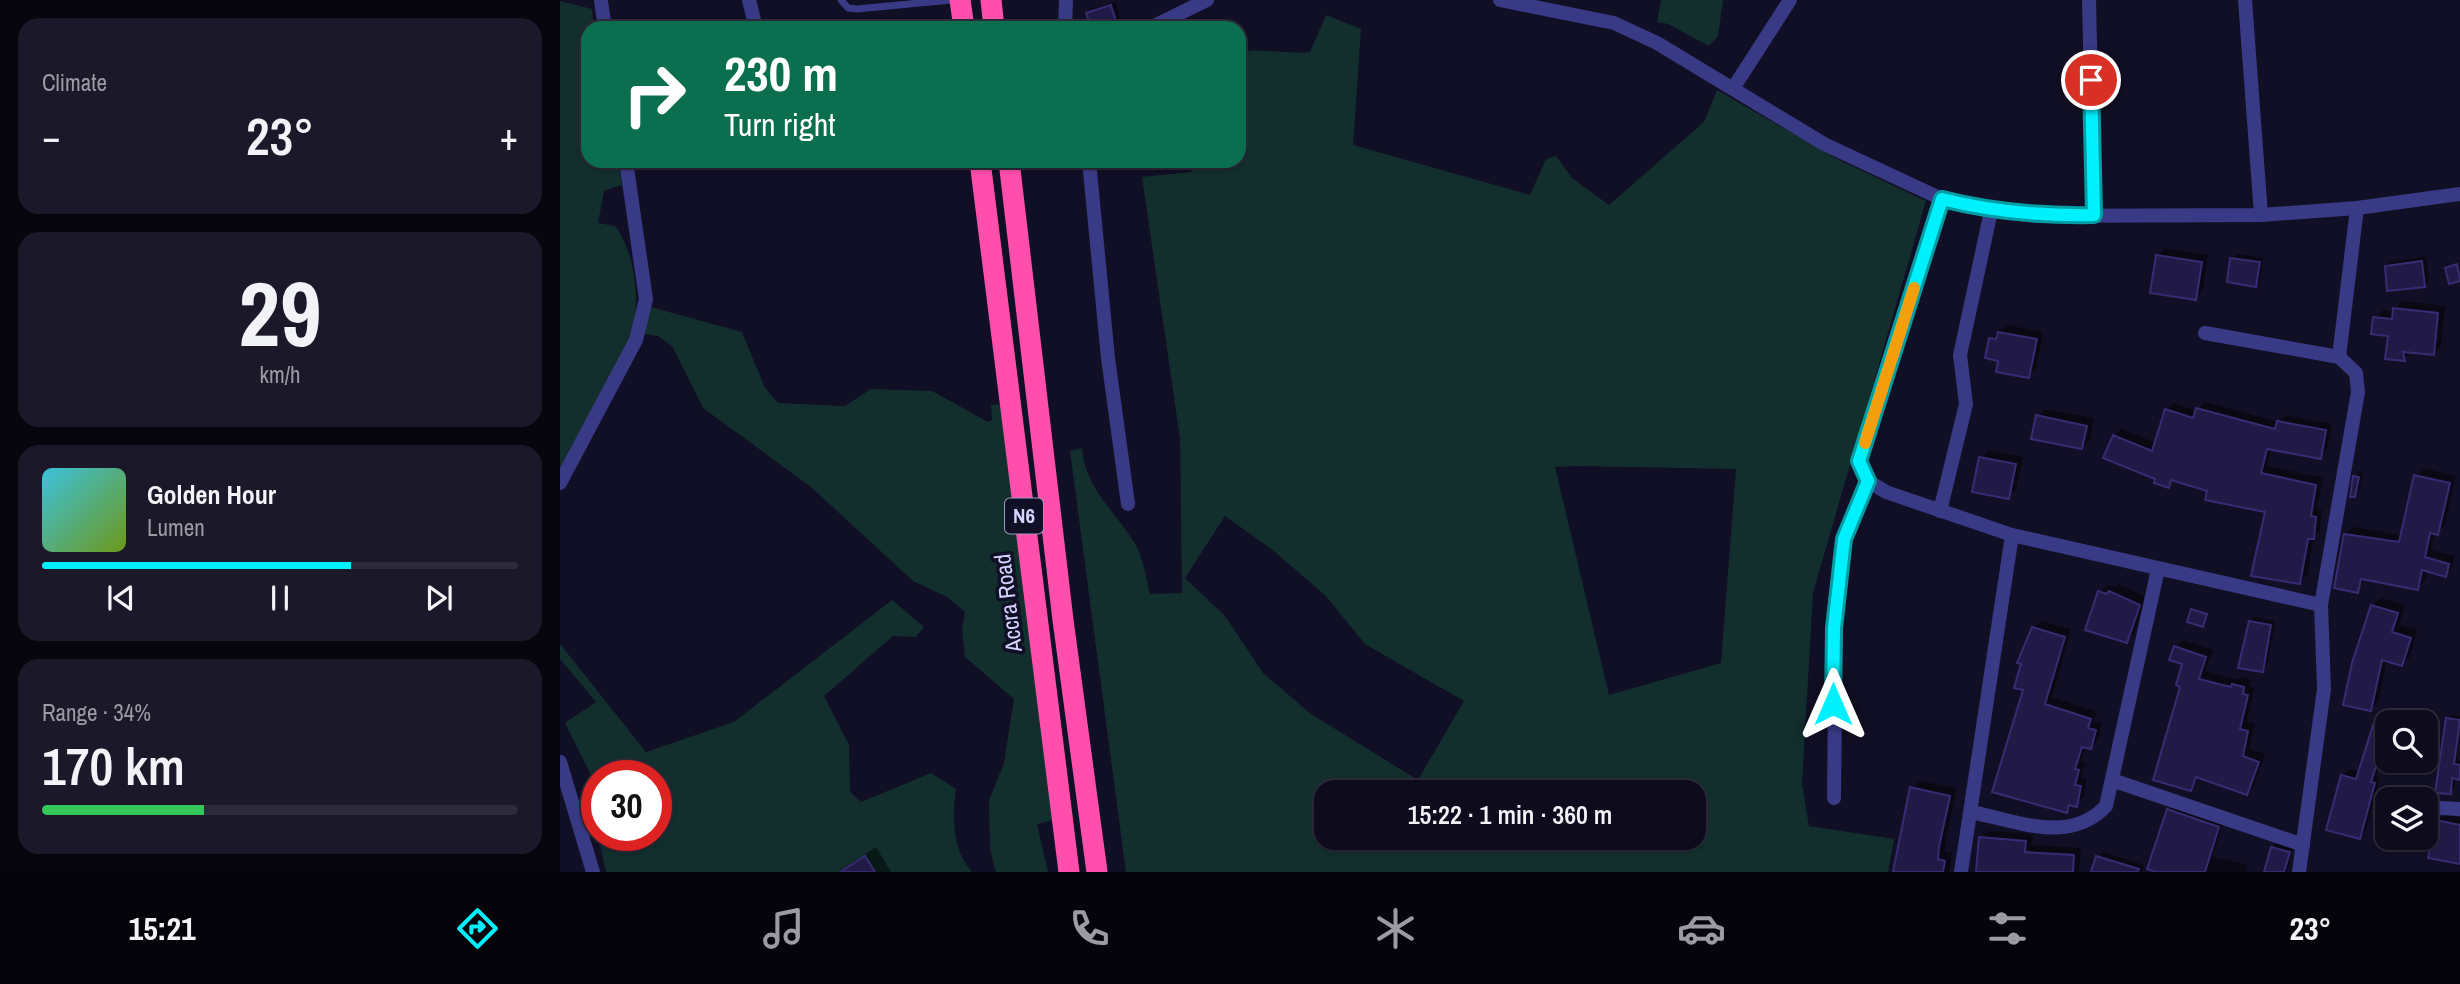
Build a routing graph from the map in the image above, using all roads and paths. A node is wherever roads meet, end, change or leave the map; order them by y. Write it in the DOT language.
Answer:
graph roads {
  1 [pos="600,0"];
  2 [pos="749,0"];
  3 [pos="841,0"];
  4 [pos="951,0"];
  5 [pos="960,0"];
  6 [pos="991,0"];
  7 [pos="1066,0"];
  8 [pos="1206,0"];
  9 [pos="1500,0"];
  10 [pos="1790,0"];
  11 [pos="2090,0"];
  12 [pos="2245,0"];
  13 [pos="908,3"];
  14 [pos="604,21"];
  15 [pos="754,21"];
  16 [pos="963,21"];
  17 [pos="993,21"];
  18 [pos="1065,21"];
  19 [pos="1164,21"];
  20 [pos="1734,87"];
  21 [pos="627,168"];
  22 [pos="980,168"];
  23 [pos="1010,168"];
  24 [pos="1090,168"];
  25 [pos="2460,194"];
  26 [pos="1942,199"];
  27 [pos="2357,208"];
  28 [pos="1991,211"];
  29 [pos="2094,215"];
  30 [pos="2261,215"];
  31 [pos="2205,333"];
  32 [pos="2339,357"];
  33 [pos="1868,481"];
  34 [pos="560,483"];
  35 [pos="1128,505"];
  36 [pos="1940,511"];
  37 [pos="2012,535"];
  38 [pos="2158,569"];
  39 [pos="2321,605"];
  40 [pos="560,762"];
  41 [pos="2112,780"];
  42 [pos="1834,798"];
  43 [pos="2439,808"];
  44 [pos="2460,809"];
  45 [pos="1971,812"];
  46 [pos="2303,845"];
  47 [pos="593,872"];
  48 [pos="1069,872"];
  49 [pos="1097,872"];
  50 [pos="1961,872"];
  51 [pos="2299,872"];
  1 -- 14 [label="street"];
  2 -- 15 [label="street"];
  3 -- 13 [label="lane"];
  4 -- 13 [label="lane"];
  5 -- 16 [label="highway"];
  6 -- 17 [label="highway"];
  7 -- 18 [label="street"];
  8 -- 19 [label="street"];
  9 -- 20 [label="street"];
  10 -- 20 [label="street"];
  11 -- 29 [label="street"];
  12 -- 30 [label="street"];
  20 -- 26 [label="street"];
  21 -- 34 [label="street"];
  22 -- 48 [label="highway, Accra Road / N6"];
  23 -- 49 [label="highway, N6"];
  24 -- 35 [label="street"];
  25 -- 27 [label="street"];
  26 -- 28 [label="street"];
  26 -- 33 [label="street"];
  27 -- 30 [label="street"];
  27 -- 32 [label="street"];
  28 -- 29 [label="street"];
  28 -- 36 [label="street"];
  29 -- 30 [label="street"];
  31 -- 32 [label="street"];
  32 -- 39 [label="street"];
  33 -- 36 [label="street"];
  33 -- 42 [label="street"];
  36 -- 37 [label="street"];
  37 -- 38 [label="street"];
  37 -- 45 [label="street"];
  38 -- 39 [label="street"];
  38 -- 41 [label="street"];
  39 -- 46 [label="street"];
  40 -- 47 [label="street"];
  41 -- 45 [label="street"];
  41 -- 46 [label="street"];
  43 -- 44 [label="street"];
  45 -- 50 [label="street"];
  46 -- 51 [label="street"];
}
